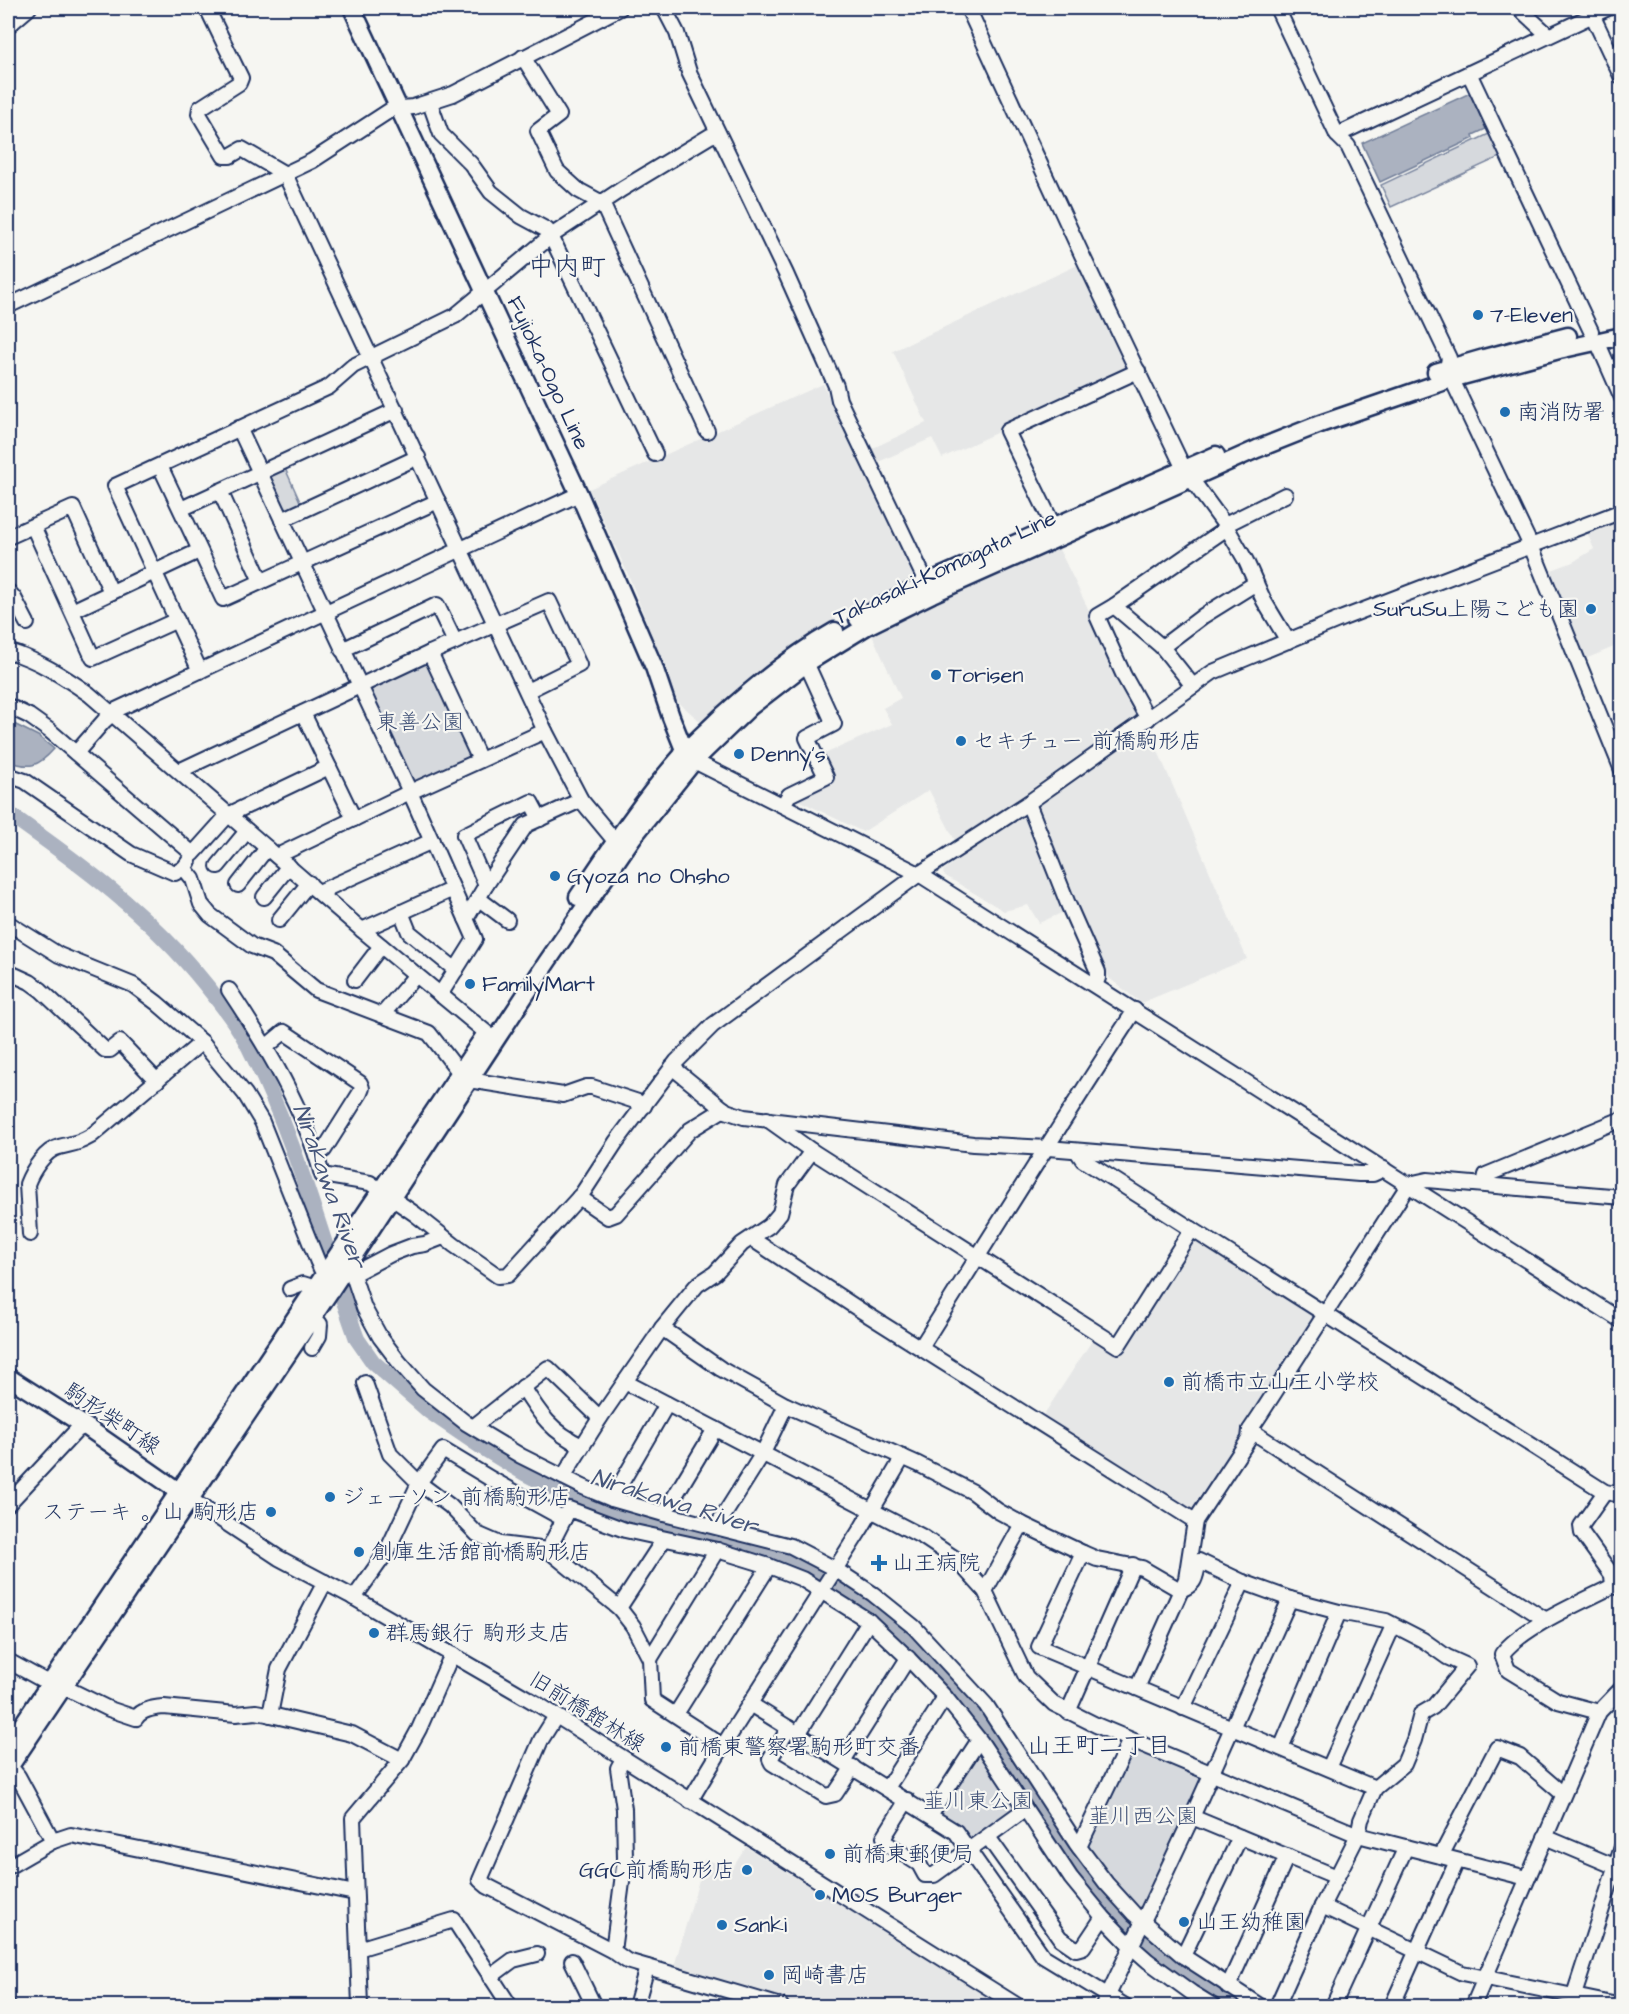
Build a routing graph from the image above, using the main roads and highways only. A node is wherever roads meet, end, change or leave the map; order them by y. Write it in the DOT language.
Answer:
graph roads {
  1 [pos="352,8"];
  2 [pos="1622,325"];
  3 [pos="1594,336"];
  4 [pos="1622,336"];
  5 [pos="1187,474"];
  6 [pos="929,589"];
  7 [pos="690,756"];
  8 [pos="490,1036"];
  9 [pos="336,1273"];
  10 [pos="8,1377"];
  11 [pos="184,1495"];
  12 [pos="57,1685"];
  13 [pos="8,1746"];
  14 [pos="8,1768"];
  1 -- 7 [label="main road, Fujioka-Ogo Line"];
  2 -- 3 [label="main road, Takasaki-Komagata Line"];
  3 -- 4 [label="main road, Takasaki-Komagata Line"];
  3 -- 5 [label="main road, Takasaki-Komagata Line"];
  5 -- 6 [label="main road, Takasaki-Komagata Line"];
  5 -- 6 [label="main road, Takasaki-Komagata Line"];
  6 -- 7 [label="main road, Takasaki-Komagata Line"];
  7 -- 8 [label="main road, Takasaki-Komagata Line"];
  7 -- 8 [label="main road, Takasaki-Komagata Line"];
  8 -- 9 [label="main road, Takasaki-Komagata Line"];
  9 -- 11 [label="main road, Takasaki-Komagata Line"];
  9 -- 11 [label="main road, Takasaki-Komagata Line"];
  10 -- 11 [label="main road, 駒形柴町線"];
  11 -- 12 [label="main road"];
  12 -- 13 [label="main road"];
  12 -- 14 [label="main road"];
}
